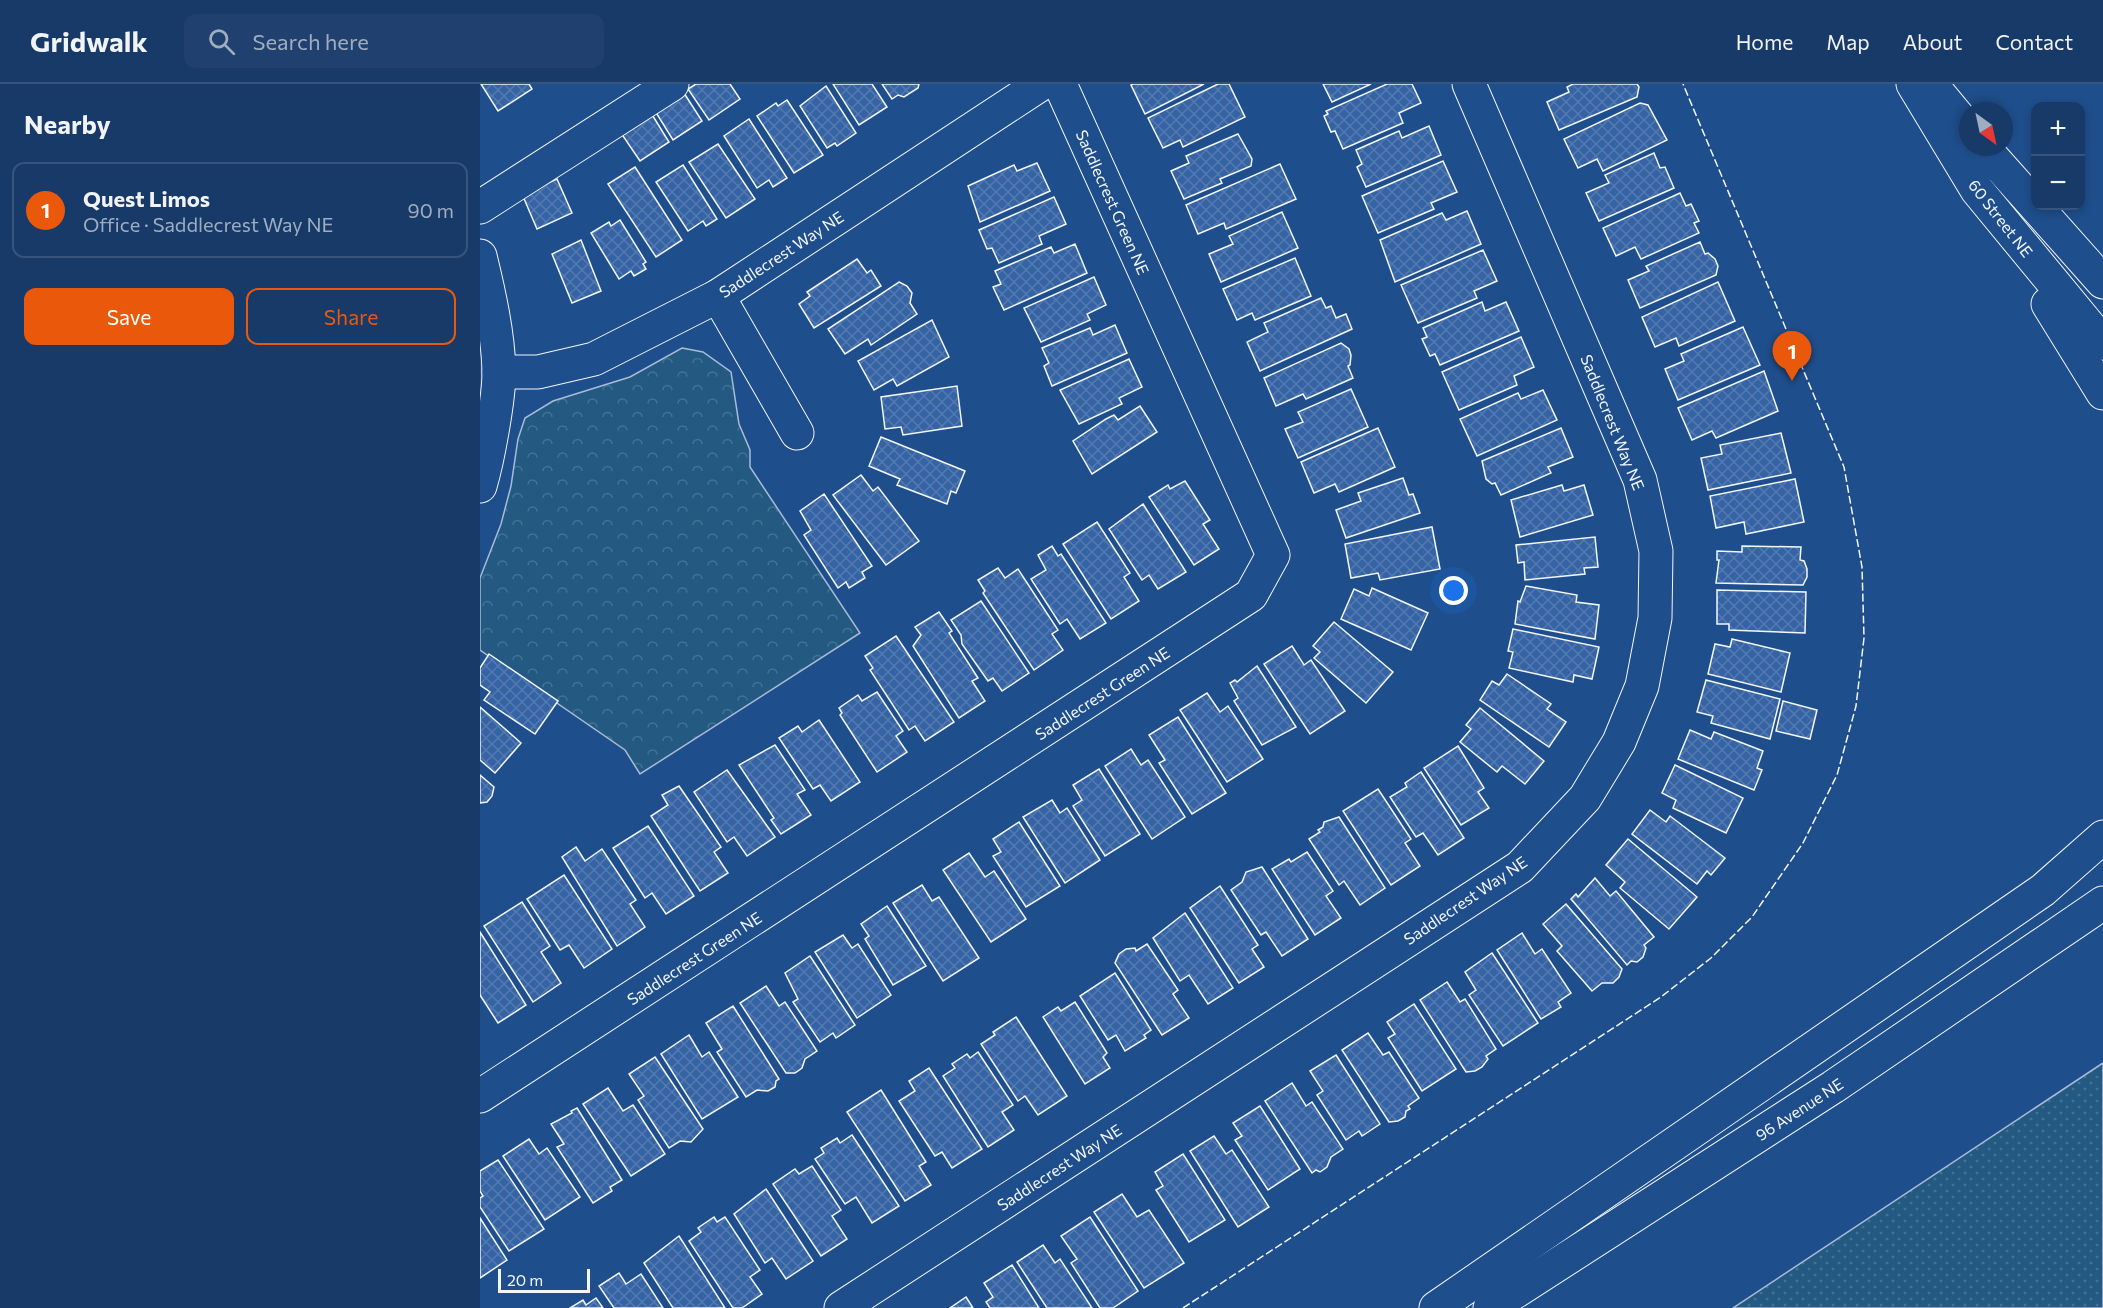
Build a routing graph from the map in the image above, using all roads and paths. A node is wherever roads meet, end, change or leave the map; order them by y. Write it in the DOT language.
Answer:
graph roads {
  1 [pos="672,84"];
  2 [pos="1041,84"];
  3 [pos="1060,84"];
  4 [pos="1469,84"];
  5 [pos="1913,84"];
  6 [pos="1931,84"];
  7 [pos="1959,118"];
  8 [pos="1991,156"];
  9 [pos="1977,190"];
  10 [pos="480,207"];
  11 [pos="480,256"];
  12 [pos="2103,282"];
  13 [pos="718,296"];
  14 [pos="2103,343"];
  15 [pos="499,372"];
  16 [pos="2103,393"];
  17 [pos="797,433"];
  18 [pos="480,486"];
  19 [pos="2103,837"];
  20 [pos="2103,903"];
  21 [pos="480,1096"];
  22 [pos="841,1308"];
  23 [pos="1437,1308"];
  24 [pos="1490,1308"];
  1 -- 10 [label="street"];
  2 -- 13 [label="street, Saddlecrest Way NE"];
  3 -- 21 [label="street, Saddlecrest Green NE"];
  4 -- 22 [label="street, Saddlecrest Way NE"];
  5 -- 9 [label="street, 60 Street NE"];
  6 -- 7 [label="street"];
  8 -- 12 [label="street, 60 Street NE"];
  9 -- 14 [label="street, 60 Street NE"];
  9 -- 16 [label="street"];
  11 -- 15 [label="street"];
  13 -- 15 [label="street, Saddlecrest Way NE"];
  13 -- 17 [label="street"];
  15 -- 18 [label="street"];
  19 -- 23 [label="street"];
  20 -- 24 [label="street, 96 Avenue NE"];
}
